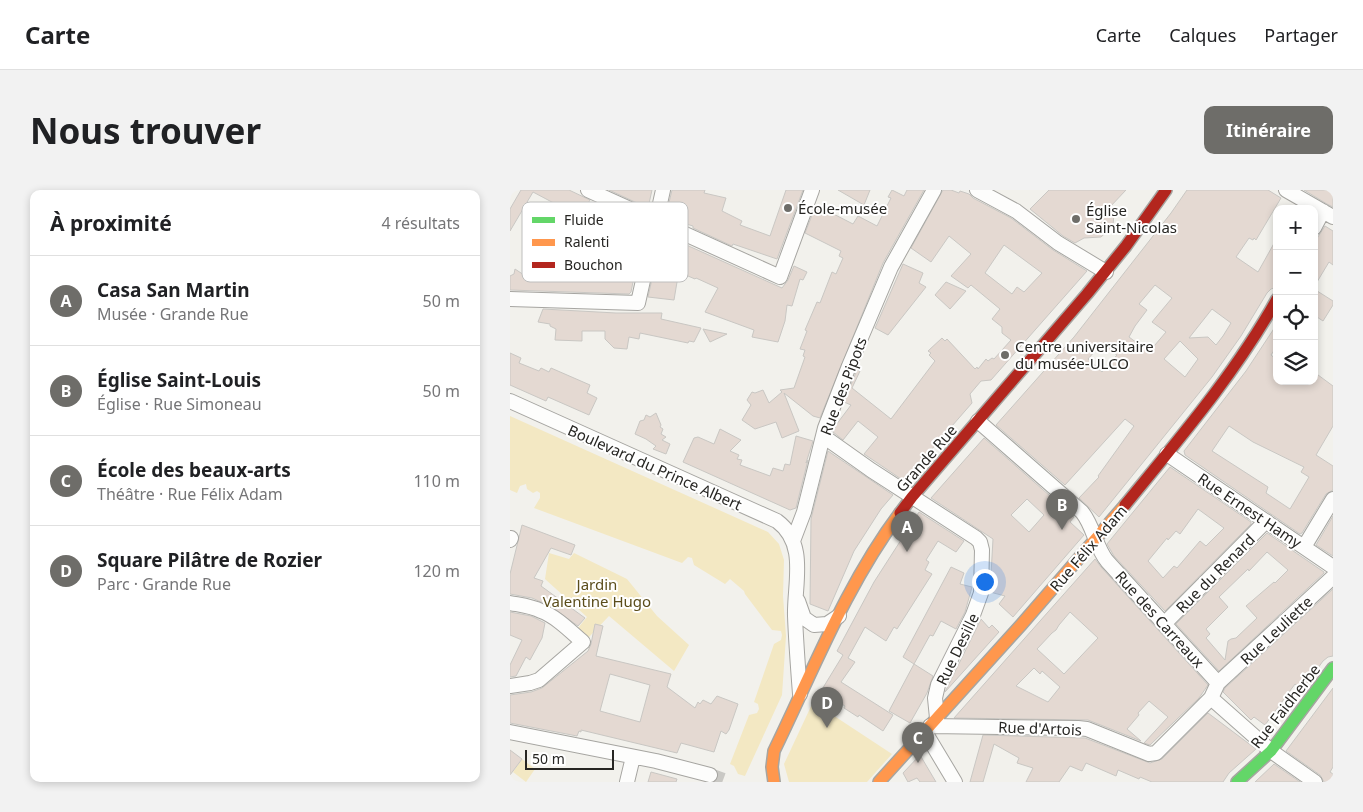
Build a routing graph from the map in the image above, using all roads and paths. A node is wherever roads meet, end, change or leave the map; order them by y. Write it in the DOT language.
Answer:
graph roads {
  1 [pos="588,190"];
  2 [pos="812,190"];
  3 [pos="934,190"];
  4 [pos="977,190"];
  5 [pos="1166,190"];
  6 [pos="1286,190"];
  7 [pos="614,202"];
  8 [pos="1328,214"];
  9 [pos="1318,224"];
  10 [pos="688,236"];
  11 [pos="1106,272"];
  12 [pos="643,282"];
  13 [pos="510,299"];
  14 [pos="1273,306"];
  15 [pos="510,401"];
  16 [pos="978,421"];
  17 [pos="823,436"];
  18 [pos="1167,454"];
  19 [pos="912,497"];
  20 [pos="1333,499"];
  21 [pos="1266,521"];
  22 [pos="1096,540"];
  23 [pos="793,541"];
  24 [pos="1304,547"];
  25 [pos="1333,566"];
  26 [pos="1333,577"];
  27 [pos="797,593"];
  28 [pos="510,603"];
  29 [pos="840,616"];
  30 [pos="1164,624"];
  31 [pos="1333,668"];
  32 [pos="1218,683"];
  33 [pos="510,686"];
  34 [pos="800,697"];
  35 [pos="1211,698"];
  36 [pos="931,725"];
  37 [pos="510,732"];
  38 [pos="1271,751"];
  39 [pos="633,757"];
  40 [pos="710,775"];
  41 [pos="627,782"];
  42 [pos="773,782"];
  43 [pos="879,782"];
  44 [pos="954,782"];
  45 [pos="1237,782"];
  46 [pos="1315,782"];
  1 -- 7 [label="street"];
  2 -- 10 [label="street"];
  3 -- 17 [label="street, Rue des Pipots"];
  4 -- 11 [label="street"];
  5 -- 11 [label="main road, Grande Rue"];
  6 -- 8 [label="street"];
  8 -- 9 [label="street"];
  11 -- 16 [label="main road, Grande Rue"];
  12 -- 13 [label="street"];
  14 -- 18 [label="main road, Rue Félix Adam"];
  15 -- 23 [label="street, Boulevard du Prince Albert"];
  16 -- 19 [label="main road, Grande Rue"];
  16 -- 22 [label="street, Rue des Carreaux"];
  17 -- 19 [label="street, Rue Desille"];
  17 -- 23 [label="street, Rue des Pipots"];
  18 -- 21 [label="street, Rue Ernest Hamy"];
  18 -- 22 [label="main road, Rue Félix Adam"];
  19 -- 29 [label="main road, Grande Rue"];
  19 -- 36 [label="street, Rue Desille"];
  20 -- 24 [label="street"];
  21 -- 24 [label="street, Rue Ernest Hamy"];
  21 -- 30 [label="street, Rue du Renard"];
  22 -- 30 [label="street, Rue des Carreaux"];
  22 -- 36 [label="main road, Rue Félix Adam"];
  23 -- 27 [label="street"];
  24 -- 25 [label="street, Rue Ernest Hamy"];
  26 -- 32 [label="street, Rue Leuliette"];
  27 -- 29 [label="street"];
  27 -- 34 [label="street"];
  28 -- 33 [label="street"];
  29 -- 34 [label="main road, Grande Rue"];
  30 -- 32 [label="street, Rue des Carreaux"];
  31 -- 38 [label="main road, Rue Faidherbe"];
  32 -- 35 [label="street"];
  34 -- 42 [label="main road, Grande Rue"];
  35 -- 36 [label="street, Rue d'Artois"];
  35 -- 38 [label="street"];
  36 -- 43 [label="main road, Rue Félix Adam"];
  36 -- 44 [label="street"];
  37 -- 39 [label="street"];
  38 -- 45 [label="main road, Rue Faidherbe"];
  38 -- 46 [label="street"];
  39 -- 40 [label="street"];
  39 -- 41 [label="street"];
}
